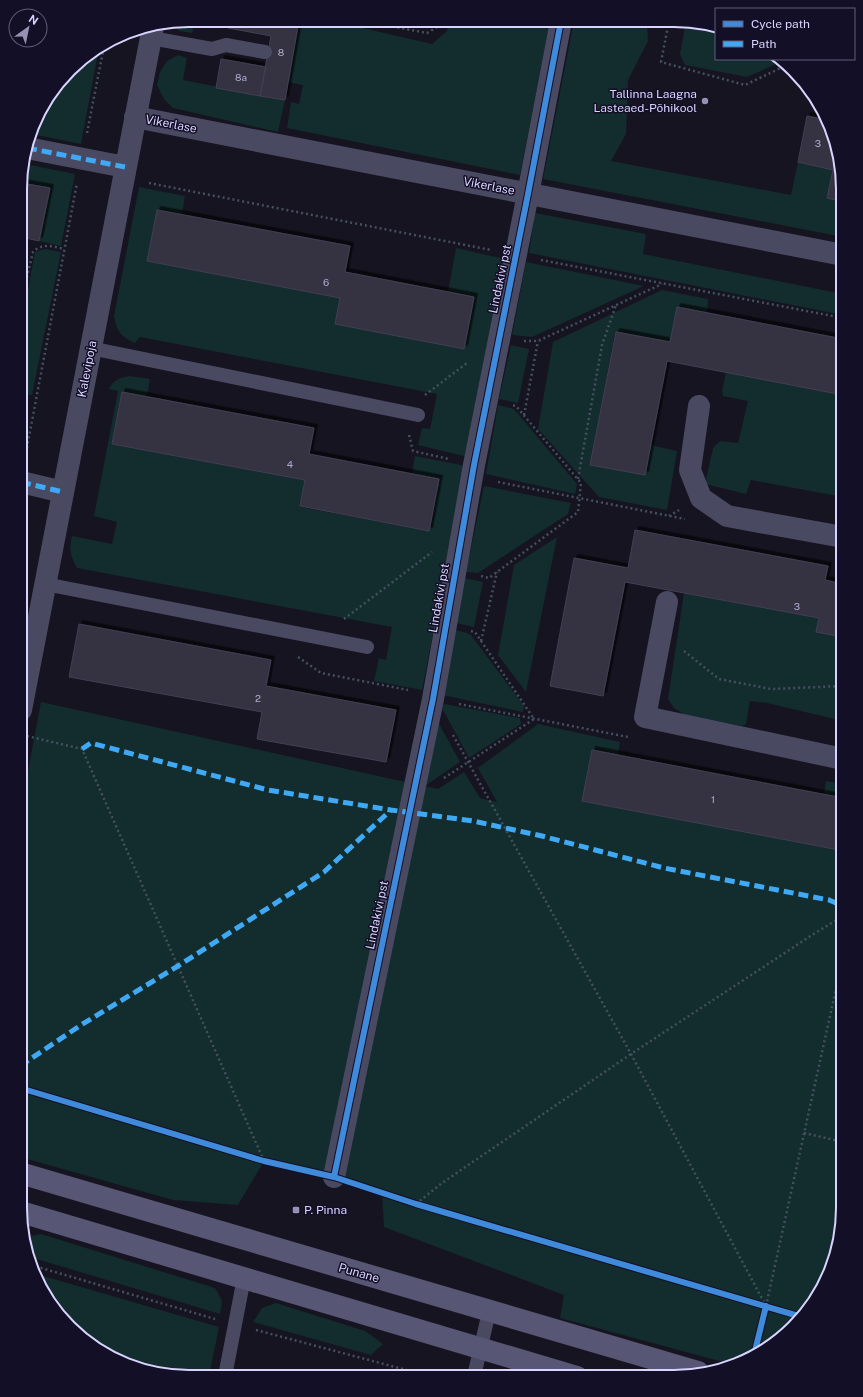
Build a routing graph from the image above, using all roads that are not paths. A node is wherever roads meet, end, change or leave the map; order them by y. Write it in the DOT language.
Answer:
graph roads {
  1 [pos="560,27"];
  2 [pos="152,32"];
  3 [pos="265,52"];
  4 [pos="135,116"];
  5 [pos="32,149"];
  6 [pos="124,173"];
  7 [pos="528,194"];
  8 [pos="836,254"];
  9 [pos="90,348"];
  10 [pos="699,406"];
  11 [pos="418,415"];
  12 [pos="27,475"];
  13 [pos="63,492"];
  14 [pos="836,536"];
  15 [pos="45,584"];
  16 [pos="667,602"];
  17 [pos="367,647"];
  18 [pos="27,678"];
  19 [pos="836,758"];
  20 [pos="27,1175"];
  21 [pos="334,1177"];
  22 [pos="27,1214"];
  23 [pos="244,1278"];
  24 [pos="489,1312"];
  25 [pos="480,1348"];
  26 [pos="226,1370"];
  27 [pos="475,1370"];
  28 [pos="553,1370"];
  29 [pos="689,1370"];
  1 -- 7 [label="street, Lindakivi pst"];
  2 -- 3 [label="lane"];
  2 -- 4 [label="street, Kalevipoja"];
  4 -- 6 [label="street, Kalevipoja"];
  4 -- 7 [label="street, Vikerlase"];
  5 -- 6 [label="street"];
  6 -- 9 [label="street, Kalevipoja"];
  7 -- 8 [label="street, Vikerlase"];
  7 -- 21 [label="street, Lindakivi pst"];
  9 -- 11 [label="lane"];
  9 -- 13 [label="street, Kalevipoja"];
  10 -- 14 [label="street"];
  12 -- 13 [label="street"];
  13 -- 15 [label="street, Kalevipoja"];
  15 -- 17 [label="lane"];
  15 -- 18 [label="street, Kalevipoja"];
  16 -- 19 [label="street"];
  20 -- 24 [label="main road, Punane"];
  22 -- 23 [label="main road"];
  23 -- 25 [label="main road"];
  23 -- 26 [label="lane"];
  24 -- 25 [label="lane"];
  24 -- 29 [label="main road, Punane"];
  25 -- 27 [label="lane"];
  25 -- 28 [label="main road"];
}
